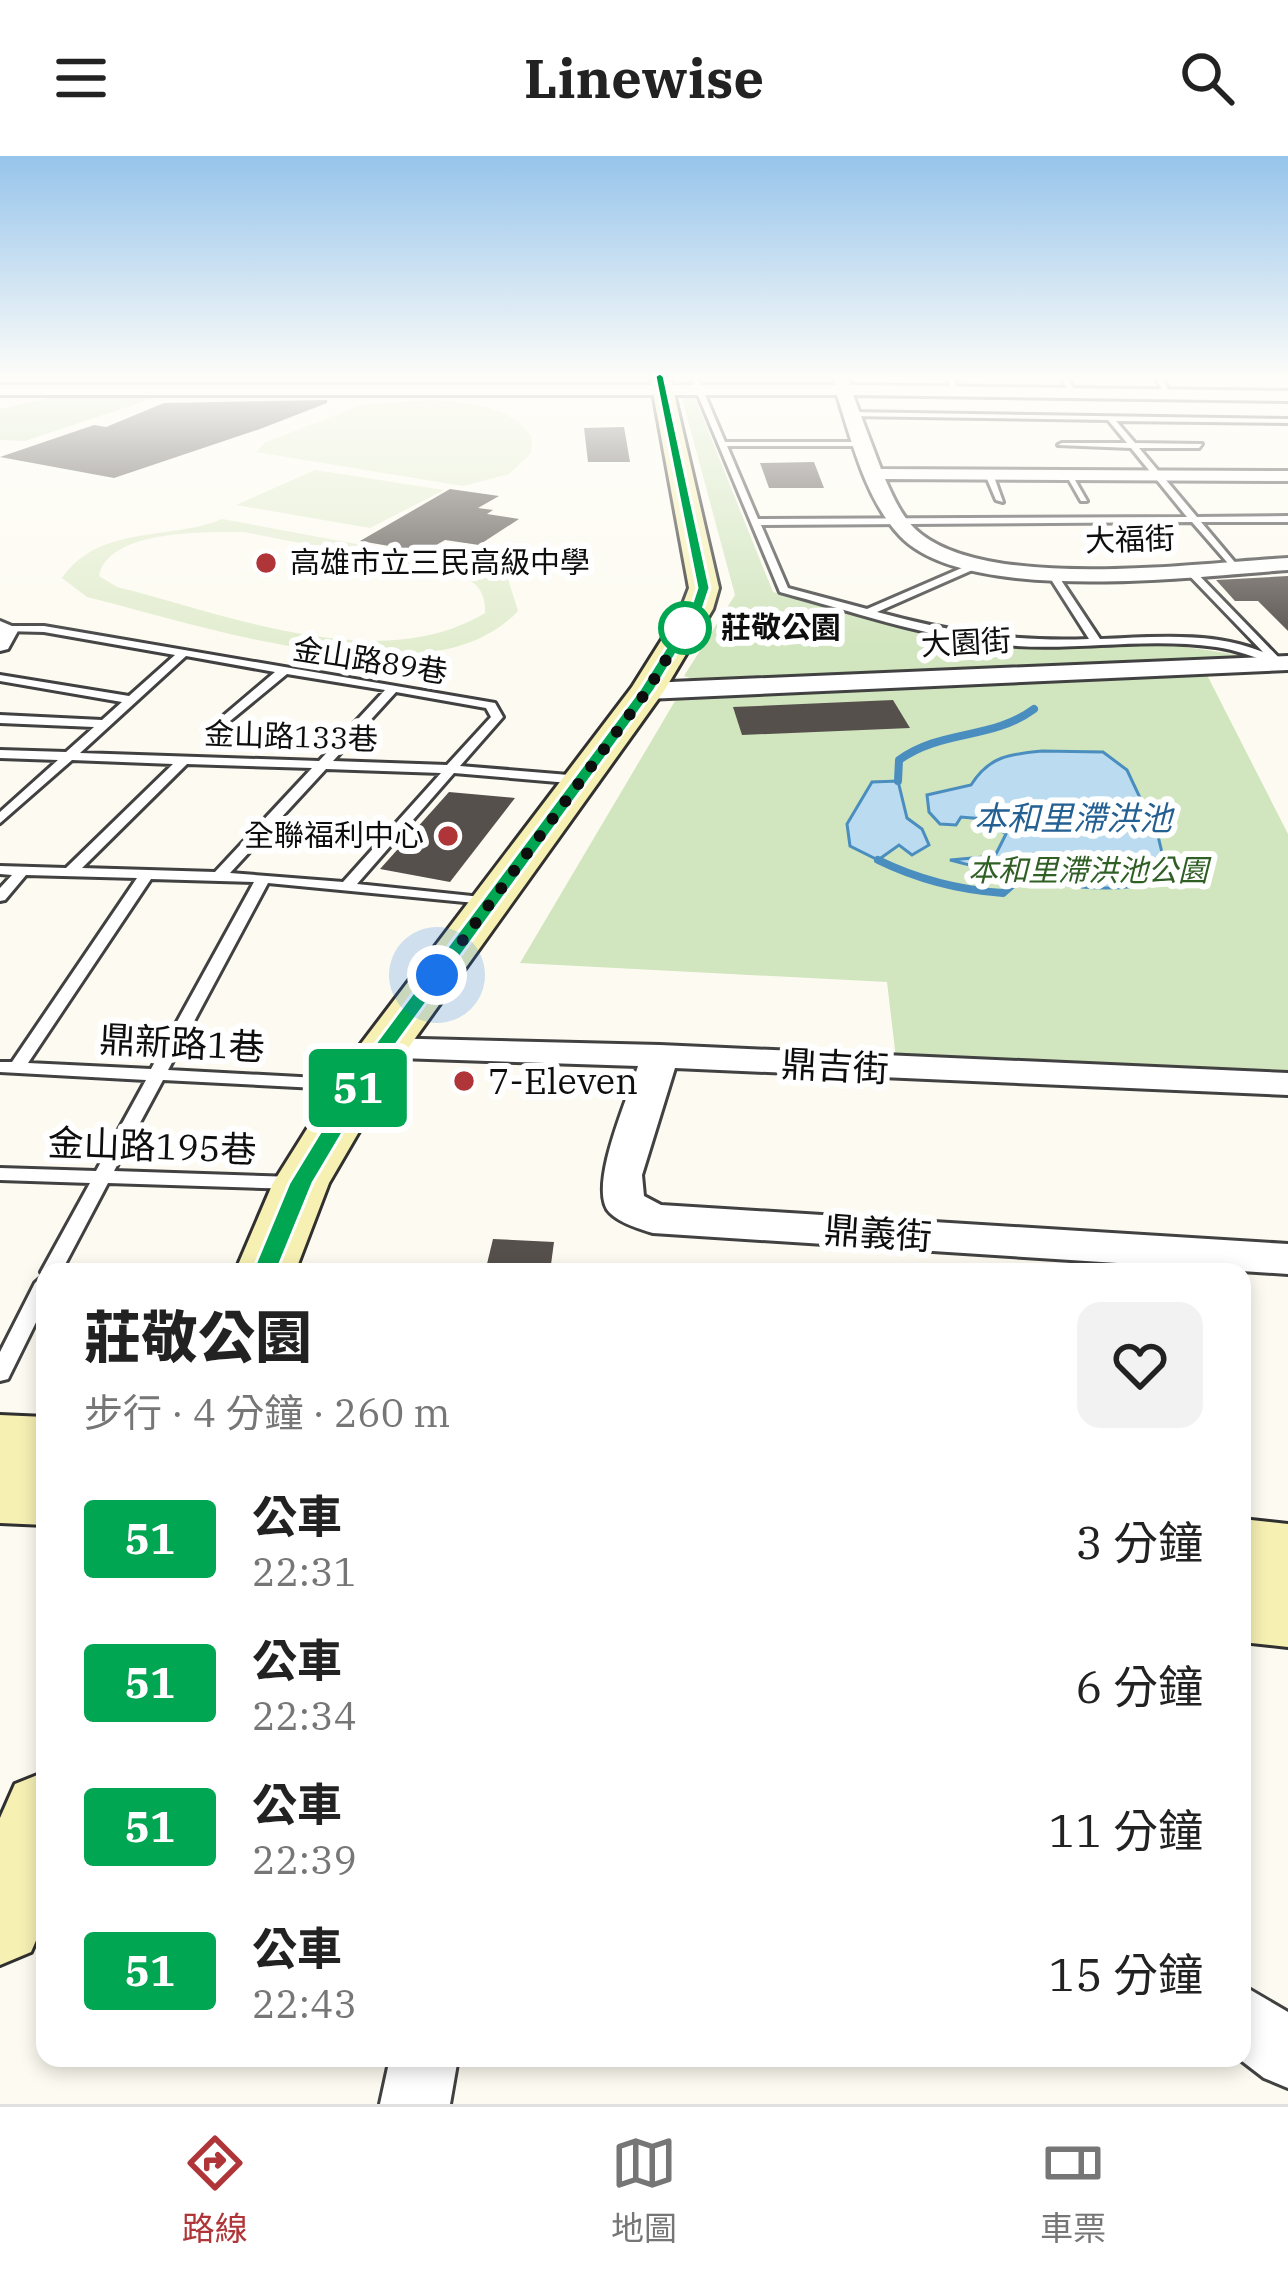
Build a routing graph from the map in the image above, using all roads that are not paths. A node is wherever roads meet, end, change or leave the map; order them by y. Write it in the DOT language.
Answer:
graph roads {
  1 [pos="689,467"];
  2 [pos="731,467"];
  3 [pos="871,467"];
  4 [pos="1148,467"];
  5 [pos="873,474"];
  6 [pos="989,474"];
  7 [pos="1068,475"];
  8 [pos="1154,475"];
  9 [pos="1288,476"];
  10 [pos="1084,499"];
  11 [pos="1000,500"];
  12 [pos="1192,519"];
  13 [pos="1288,519"];
  14 [pos="898,520"];
  15 [pos="755,522"];
  16 [pos="1288,564"];
  17 [pos="974,566"];
  18 [pos="1233,566"];
  19 [pos="1187,568"];
  20 [pos="1052,573"];
  21 [pos="869,612"];
  22 [pos="2,634"];
  23 [pos="1097,643"];
  24 [pos="1280,654"];
  25 [pos="181,655"];
  26 [pos="283,671"];
  27 [pos="0,678"];
  28 [pos="393,689"];
  29 [pos="647,691"];
  30 [pos="131,700"];
  31 [pos="0,718"];
  32 [pos="105,724"];
  33 [pos="213,731"];
  34 [pos="0,754"];
  35 [pos="73,754"];
  36 [pos="184,760"];
  37 [pos="319,764"];
  38 [pos="450,769"];
  39 [pos="580,780"];
  40 [pos="0,819"];
  41 [pos="24,869"];
  42 [pos="0,870"];
  43 [pos="71,871"];
  44 [pos="147,874"];
  45 [pos="219,876"];
  46 [pos="263,878"];
  47 [pos="348,886"];
  48 [pos="0,897"];
  49 [pos="491,902"];
  50 [pos="382,1049"];
  51 [pos="660,1056"];
  52 [pos="9,1067"];
  53 [pos="160,1075"];
  54 [pos="1288,1084"];
  55 [pos="360,1085"];
  56 [pos="0,1174"];
  57 [pos="98,1177"];
  58 [pos="301,1183"];
  59 [pos="1288,1259"];
  60 [pos="55,1263"];
  61 [pos="269,1263"];
  62 [pos="36,1301"];
  63 [pos="0,1373"];
  64 [pos="0,1442"];
  65 [pos="36,1444"];
  66 [pos="0,1494"];
  67 [pos="36,1496"];
  68 [pos="1251,1551"];
  69 [pos="1288,1555"];
  70 [pos="1251,1611"];
  71 [pos="1288,1614"];
  72 [pos="36,1835"];
  73 [pos="0,1921"];
  74 [pos="1251,2026"];
  75 [pos="1288,2054"];
  76 [pos="422,2067"];
  77 [pos="415,2104"];
  1 -- 29 [label="street"];
  2 -- 15 [label="lane"];
  3 -- 5 [label="street"];
  4 -- 8 [label="lane"];
  5 -- 6 [label="street"];
  5 -- 14 [label="street"];
  6 -- 7 [label="street"];
  6 -- 11 [label="lane"];
  7 -- 8 [label="street"];
  7 -- 10 [label="lane"];
  8 -- 9 [label="street"];
  8 -- 12 [label="lane"];
  12 -- 13 [label="lane"];
  12 -- 14 [label="lane"];
  12 -- 18 [label="lane"];
  14 -- 15 [label="lane"];
  14 -- 17 [label="street, 大福街"];
  15 -- 21 [label="lane"];
  16 -- 18 [label="street, 大福街"];
  17 -- 20 [label="street, 大福街"];
  17 -- 21 [label="lane"];
  18 -- 19 [label="street, 大福街"];
  19 -- 20 [label="street, 大福街"];
  19 -- 24 [label="lane"];
  20 -- 23 [label="lane"];
  21 -- 23 [label="lane"];
  22 -- 25 [label="lane, 金山路89巷"];
  23 -- 24 [label="lane"];
  24 -- 29 [label="street, 大園街"];
  25 -- 26 [label="lane, 金山路89巷"];
  25 -- 30 [label="lane"];
  26 -- 28 [label="lane, 金山路89巷"];
  26 -- 33 [label="lane"];
  27 -- 30 [label="lane"];
  28 -- 37 [label="lane"];
  28 -- 38 [label="lane, 金山路89巷"];
  29 -- 39 [label="street"];
  30 -- 32 [label="lane"];
  31 -- 32 [label="lane"];
  32 -- 35 [label="lane"];
  34 -- 35 [label="lane, 金山路133巷"];
  35 -- 36 [label="lane, 金山路133巷"];
  35 -- 40 [label="lane"];
  36 -- 37 [label="lane, 金山路133巷"];
  36 -- 43 [label="lane"];
  37 -- 38 [label="lane, 金山路133巷"];
  37 -- 45 [label="lane"];
  38 -- 39 [label="lane, 金山路133巷"];
  38 -- 47 [label="lane, 金山路89巷"];
  39 -- 49 [label="street"];
  41 -- 42 [label="lane"];
  41 -- 43 [label="lane"];
  41 -- 48 [label="lane"];
  43 -- 44 [label="lane"];
  44 -- 45 [label="lane"];
  44 -- 52 [label="lane"];
  45 -- 46 [label="lane"];
  46 -- 47 [label="lane"];
  46 -- 53 [label="lane"];
  47 -- 49 [label="lane"];
  49 -- 50 [label="street"];
  50 -- 51 [label="street, 鼎吉街"];
  50 -- 55 [label="street"];
  51 -- 54 [label="street, 鼎吉街"];
  51 -- 59 [label="street, 鼎義街"];
  52 -- 53 [label="lane, 鼎新路1巷"];
  53 -- 55 [label="lane, 鼎新路1巷"];
  53 -- 57 [label="lane"];
  55 -- 58 [label="street"];
  56 -- 57 [label="lane, 金山路195巷"];
  57 -- 58 [label="lane, 金山路195巷"];
  57 -- 60 [label="lane"];
  58 -- 61 [label="street"];
  62 -- 63 [label="lane"];
  64 -- 65 [label="street"];
  66 -- 67 [label="street"];
  68 -- 69 [label="street"];
  70 -- 71 [label="street"];
  72 -- 73 [label="street"];
  74 -- 75 [label="street"];
  76 -- 77 [label="street"];
}
